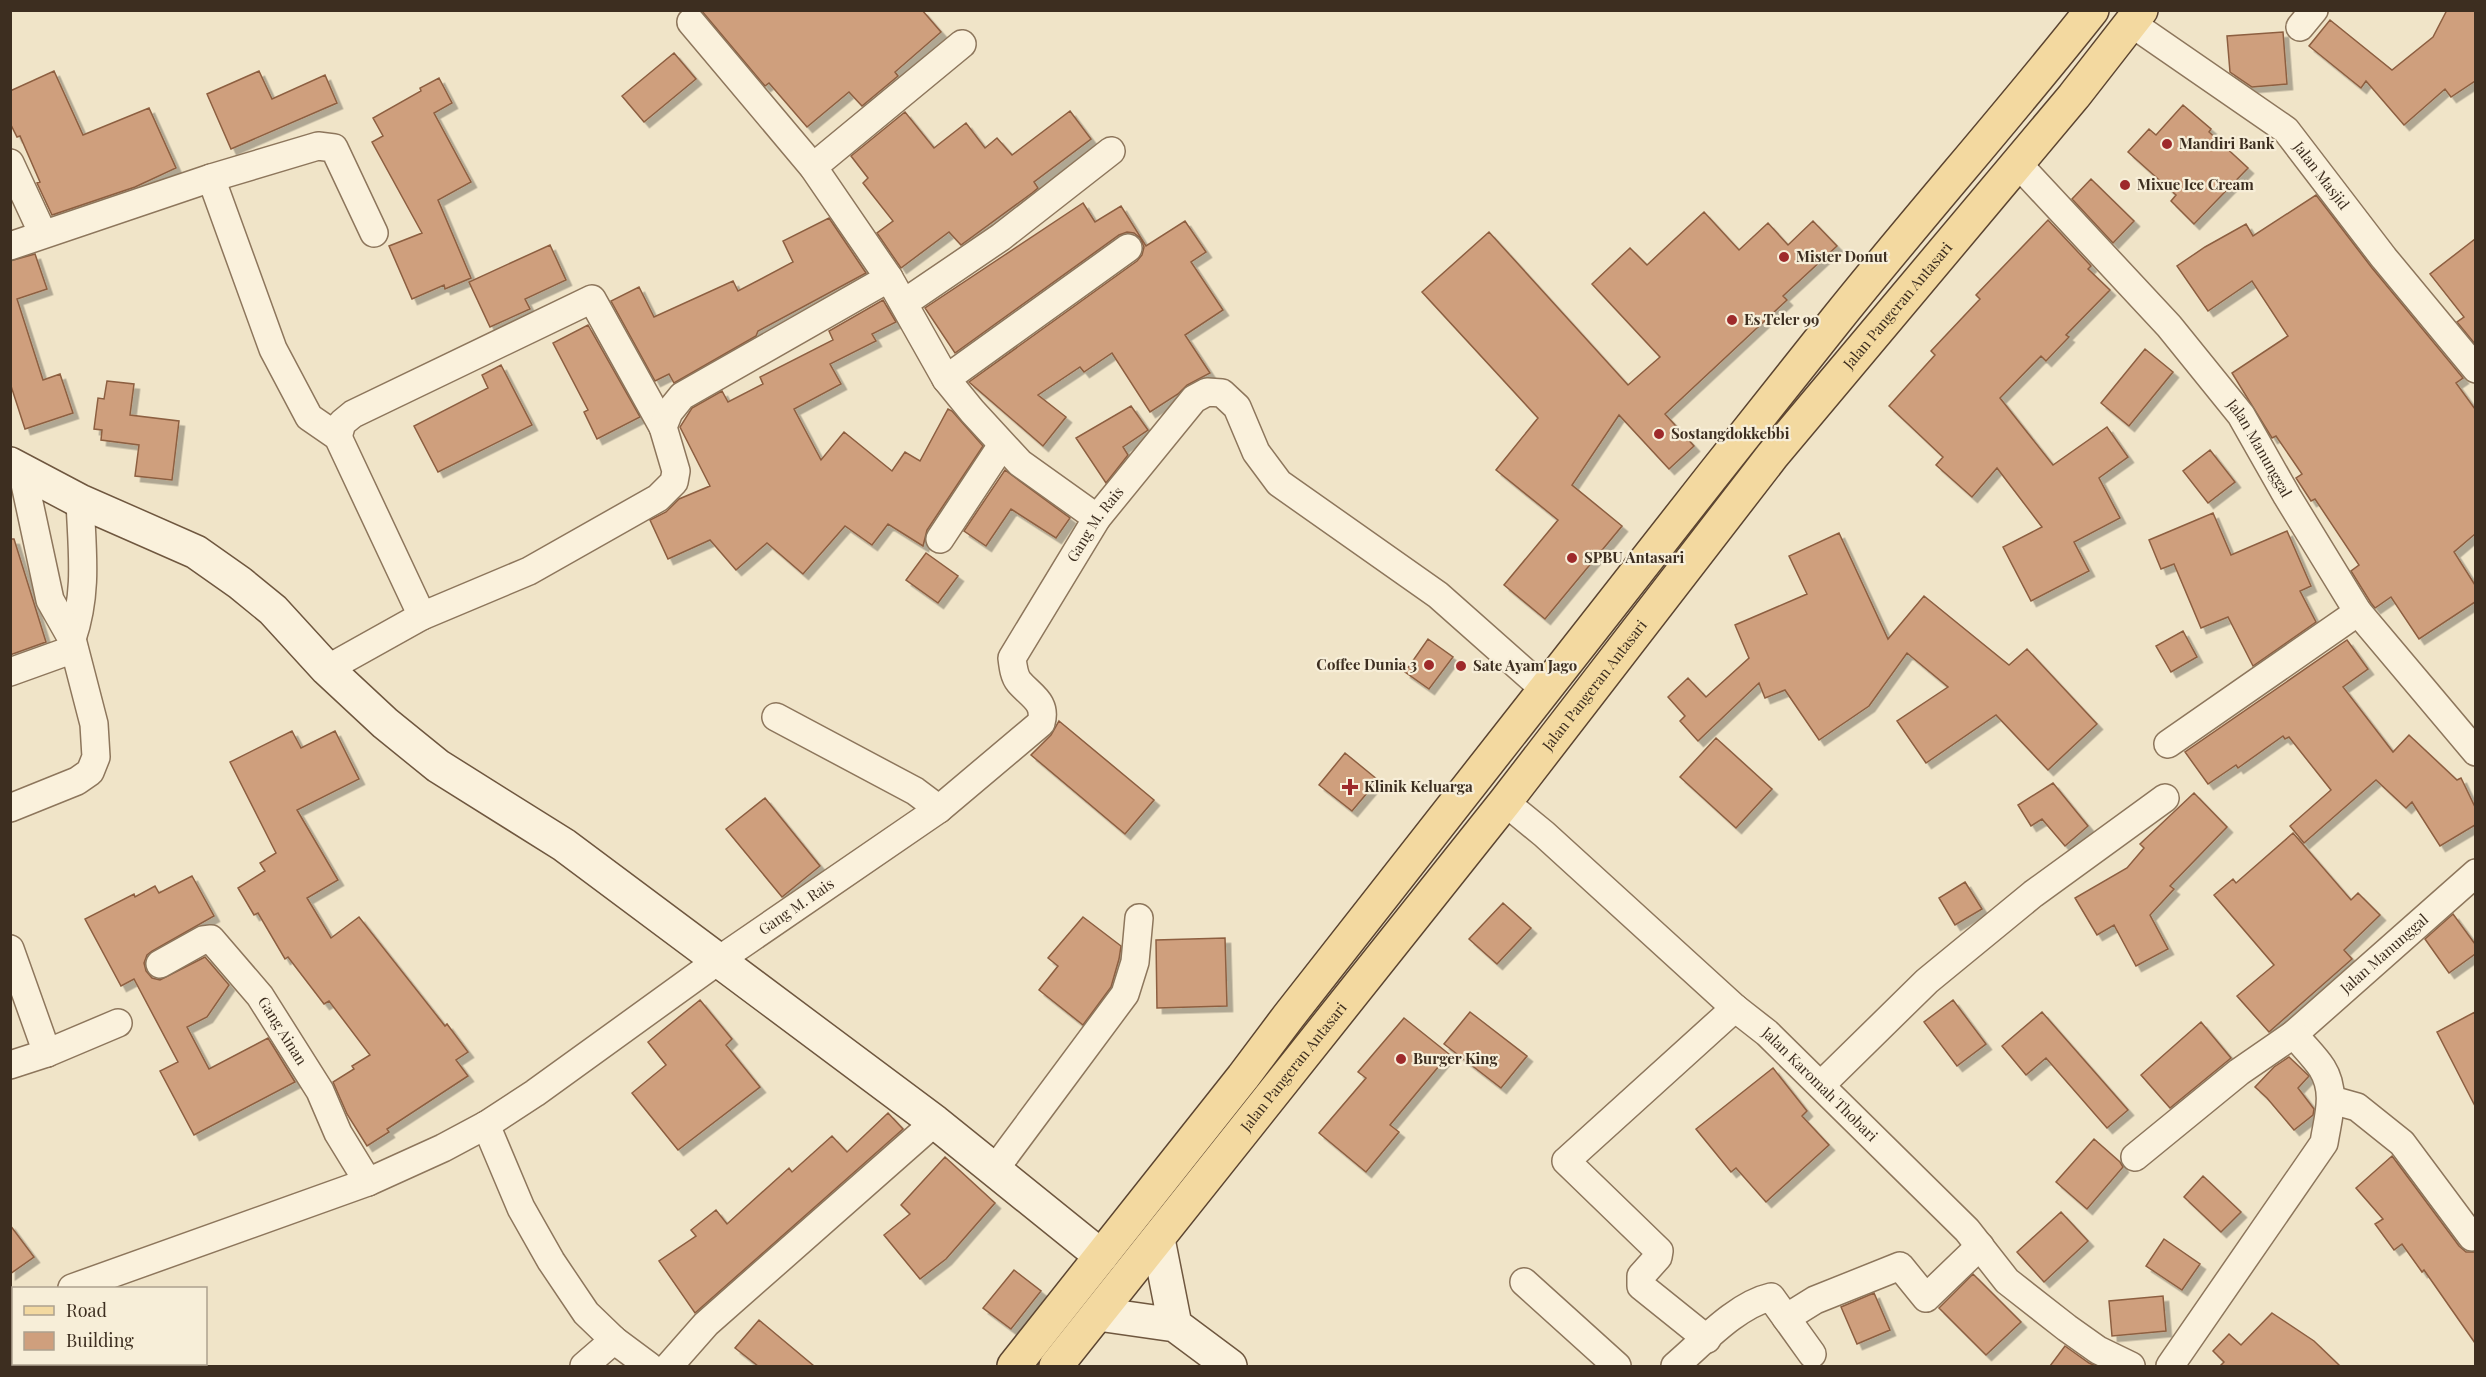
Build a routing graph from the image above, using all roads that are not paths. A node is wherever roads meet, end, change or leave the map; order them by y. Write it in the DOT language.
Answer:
graph roads {
  1 [pos="2092,10"];
  2 [pos="2136,17"];
  3 [pos="691,22"];
  4 [pos="962,44"];
  5 [pos="1111,151"];
  6 [pos="10,163"];
  7 [pos="2018,164"];
  8 [pos="813,167"];
  9 [pos="211,177"];
  10 [pos="374,233"];
  11 [pos="43,234"];
  12 [pos="10,246"];
  13 [pos="1128,248"];
  14 [pos="889,278"];
  15 [pos="904,303"];
  16 [pos="1840,316"];
  17 [pos="1868,339"];
  18 [pos="1811,352"];
  19 [pos="2475,369"];
  20 [pos="1839,375"];
  21 [pos="946,379"];
  22 [pos="663,427"];
  23 [pos="338,436"];
  24 [pos="1002,445"];
  25 [pos="16,467"];
  26 [pos="80,501"];
  27 [pos="1097,518"];
  28 [pos="940,539"];
  29 [pos="2358,612"];
  30 [pos="422,616"];
  31 [pos="73,644"];
  32 [pos="327,669"];
  33 [pos="10,672"];
  34 [pos="1544,688"];
  35 [pos="776,717"];
  36 [pos="2168,744"];
  37 [pos="2475,752"];
  38 [pos="2164,798"];
  39 [pos="1505,802"];
  40 [pos="10,808"];
  41 [pos="939,809"];
  42 [pos="2475,873"];
  43 [pos="1139,918"];
  44 [pos="10,949"];
  45 [pos="719,960"];
  46 [pos="160,964"];
  47 [pos="1735,1008"];
  48 [pos="118,1023"];
  49 [pos="2294,1034"];
  50 [pos="47,1053"];
  51 [pos="10,1065"];
  52 [pos="1821,1085"];
  53 [pos="2332,1100"];
  54 [pos="935,1122"];
  55 [pos="486,1125"];
  56 [pos="2135,1157"];
  57 [pos="995,1169"];
  58 [pos="368,1182"];
  59 [pos="2472,1237"];
  60 [pos="1158,1239"];
  61 [pos="1980,1246"];
  62 [pos="1101,1256"];
  63 [pos="1524,1282"];
  64 [pos="75,1287"];
  65 [pos="1098,1314"];
  66 [pos="1786,1317"];
  67 [pos="1175,1325"];
  68 [pos="1707,1339"];
  69 [pos="614,1340"];
  70 [pos="1812,1354"];
  71 [pos="584,1366"];
  72 [pos="649,1366"];
  73 [pos="669,1366"];
  74 [pos="1014,1366"];
  75 [pos="1056,1366"];
  76 [pos="1230,1366"];
  77 [pos="1617,1366"];
  78 [pos="1675,1366"];
  79 [pos="2131,1366"];
  80 [pos="2170,1366"];
  1 -- 16 [label="main road"];
  2 -- 7 [label="main road, Jalan Pangeran Antasari"];
  2 -- 19 [label="street, Jalan Masjid"];
  3 -- 8 [label="street"];
  4 -- 8 [label="street"];
  5 -- 15 [label="street"];
  6 -- 11 [label="street"];
  7 -- 17 [label="main road, Jalan Pangeran Antasari"];
  7 -- 29 [label="street, Jalan Manunggal"];
  8 -- 14 [label="street"];
  9 -- 10 [label="street"];
  9 -- 11 [label="street"];
  9 -- 23 [label="street"];
  11 -- 12 [label="street"];
  13 -- 21 [label="street"];
  14 -- 15 [label="street"];
  14 -- 22 [label="street"];
  15 -- 21 [label="street"];
  16 -- 17 [label="main road"];
  16 -- 18 [label="main road"];
  17 -- 20 [label="main road, Jalan Pangeran Antasari"];
  18 -- 20 [label="main road"];
  18 -- 34 [label="main road"];
  20 -- 39 [label="main road, Jalan Pangeran Antasari"];
  21 -- 24 [label="street"];
  22 -- 23 [label="street"];
  22 -- 30 [label="street"];
  23 -- 30 [label="street"];
  24 -- 27 [label="street"];
  24 -- 28 [label="street"];
  25 -- 26 [label="street"];
  25 -- 31 [label="street"];
  26 -- 31 [label="street"];
  26 -- 32 [label="street"];
  27 -- 34 [label="street, Gang M. Rais"];
  27 -- 41 [label="street, Gang M. Rais"];
  29 -- 36 [label="street"];
  29 -- 37 [label="street, Jalan Manunggal"];
  30 -- 32 [label="street"];
  31 -- 33 [label="street"];
  31 -- 40 [label="street"];
  32 -- 45 [label="street"];
  34 -- 62 [label="main road"];
  35 -- 41 [label="street"];
  38 -- 52 [label="street"];
  39 -- 47 [label="street, Jalan Karomah Thobari"];
  39 -- 60 [label="main road, Jalan Pangeran Antasari"];
  41 -- 45 [label="street, Gang M. Rais"];
  42 -- 49 [label="street, Jalan Manunggal"];
  43 -- 57 [label="street"];
  44 -- 50 [label="street"];
  45 -- 54 [label="street"];
  45 -- 55 [label="street, Gang M. Rais"];
  46 -- 58 [label="street, Gang Ainan"];
  47 -- 52 [label="street, Jalan Karomah Thobari"];
  47 -- 68 [label="street"];
  48 -- 50 [label="street"];
  49 -- 53 [label="street"];
  49 -- 56 [label="street, Jalan Manunggal"];
  50 -- 51 [label="street"];
  52 -- 61 [label="street, Jalan Karomah Thobari"];
  53 -- 59 [label="street"];
  53 -- 80 [label="street"];
  54 -- 57 [label="street"];
  54 -- 73 [label="street"];
  55 -- 58 [label="street, Gang M. Rais"];
  55 -- 69 [label="street"];
  57 -- 62 [label="street"];
  58 -- 64 [label="street, Gang M. Rais"];
  60 -- 65 [label="main road, Jalan Pangeran Antasari"];
  60 -- 67 [label="street"];
  61 -- 66 [label="street"];
  61 -- 79 [label="street, Jalan Karomah Thobari"];
  62 -- 74 [label="main road"];
  63 -- 77 [label="street"];
  65 -- 67 [label="street"];
  65 -- 75 [label="main road, Jalan Pangeran Antasari"];
  66 -- 68 [label="street"];
  66 -- 70 [label="street"];
  67 -- 76 [label="street"];
  68 -- 78 [label="street"];
  69 -- 71 [label="street"];
  69 -- 72 [label="street"];
}
